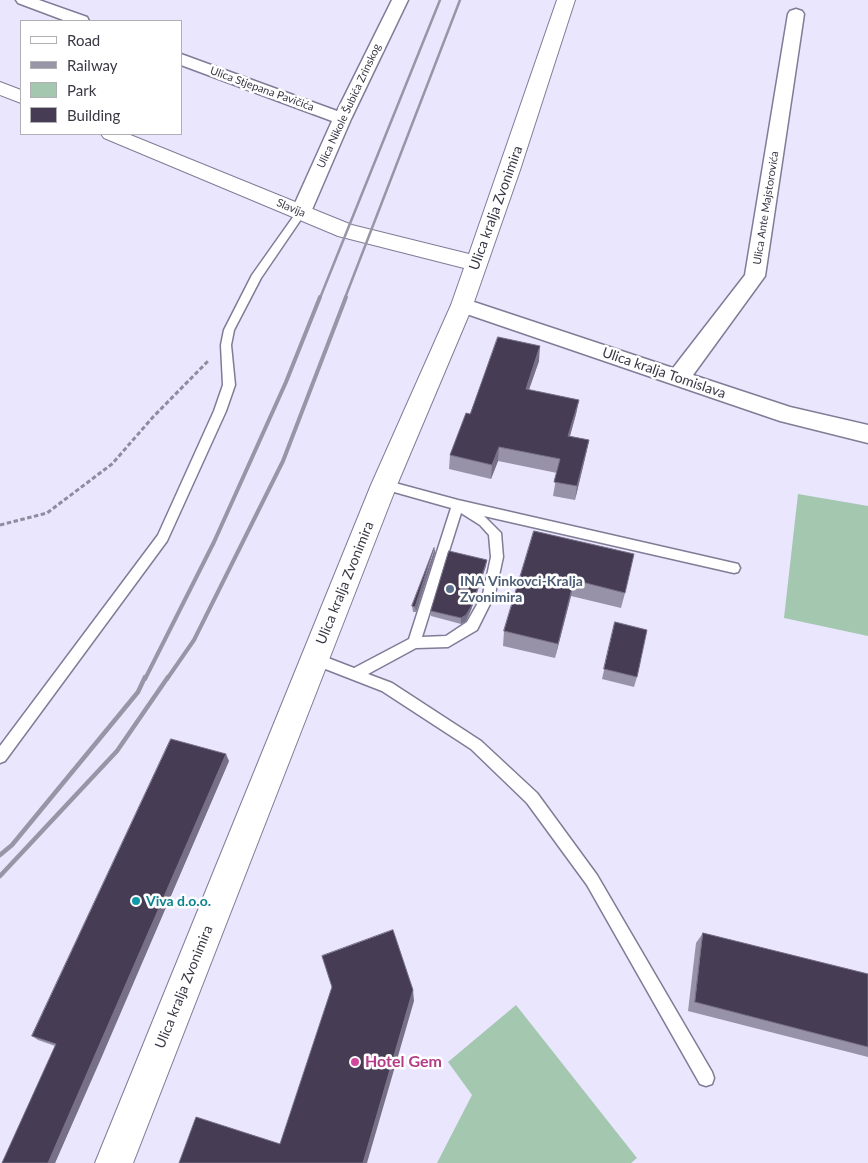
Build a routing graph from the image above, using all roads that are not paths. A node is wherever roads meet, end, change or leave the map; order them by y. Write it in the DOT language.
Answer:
graph roads {
  1 [pos="24,0"];
  2 [pos="400,0"];
  3 [pos="566,0"];
  4 [pos="796,14"];
  5 [pos="78,20"];
  6 [pos="182,59"];
  7 [pos="0,88"];
  8 [pos="20,96"];
  9 [pos="342,119"];
  10 [pos="113,135"];
  11 [pos="301,212"];
  12 [pos="476,263"];
  13 [pos="462,305"];
  14 [pos="678,378"];
  15 [pos="868,434"];
  16 [pos="384,485"];
  17 [pos="458,505"];
  18 [pos="734,568"];
  19 [pos="414,642"];
  20 [pos="315,659"];
  21 [pos="355,674"];
  22 [pos="0,757"];
  23 [pos="706,1078"];
  24 [pos="114,1163"];
  1 -- 5 [label="street"];
  2 -- 9 [label="street, Ulica Nikole Šubića Zrinskog"];
  3 -- 12 [label="main road, Ulica kralja Zvonimira"];
  4 -- 14 [label="street, Ulica Ante Majstorovića"];
  6 -- 9 [label="street, Ulica Stjepana Pavičića"];
  7 -- 8 [label="main road"];
  9 -- 11 [label="street, Ulica Nikole Šubića Zrinskog"];
  10 -- 11 [label="main road, Slavija"];
  11 -- 12 [label="main road, Slavija"];
  11 -- 22 [label="lane"];
  12 -- 13 [label="main road, Ulica kralja Zvonimira"];
  13 -- 14 [label="street, Ulica kralja Tomislava"];
  13 -- 16 [label="main road, Ulica kralja Zvonimira"];
  14 -- 15 [label="street, Ulica kralja Tomislava"];
  16 -- 17 [label="lane"];
  16 -- 20 [label="main road, Ulica kralja Zvonimira"];
  17 -- 18 [label="lane"];
  17 -- 19 [label="lane"];
  17 -- 19 [label="lane"];
  19 -- 21 [label="lane"];
  20 -- 21 [label="lane"];
  20 -- 24 [label="main road, Ulica kralja Zvonimira"];
  21 -- 23 [label="lane"];
}
